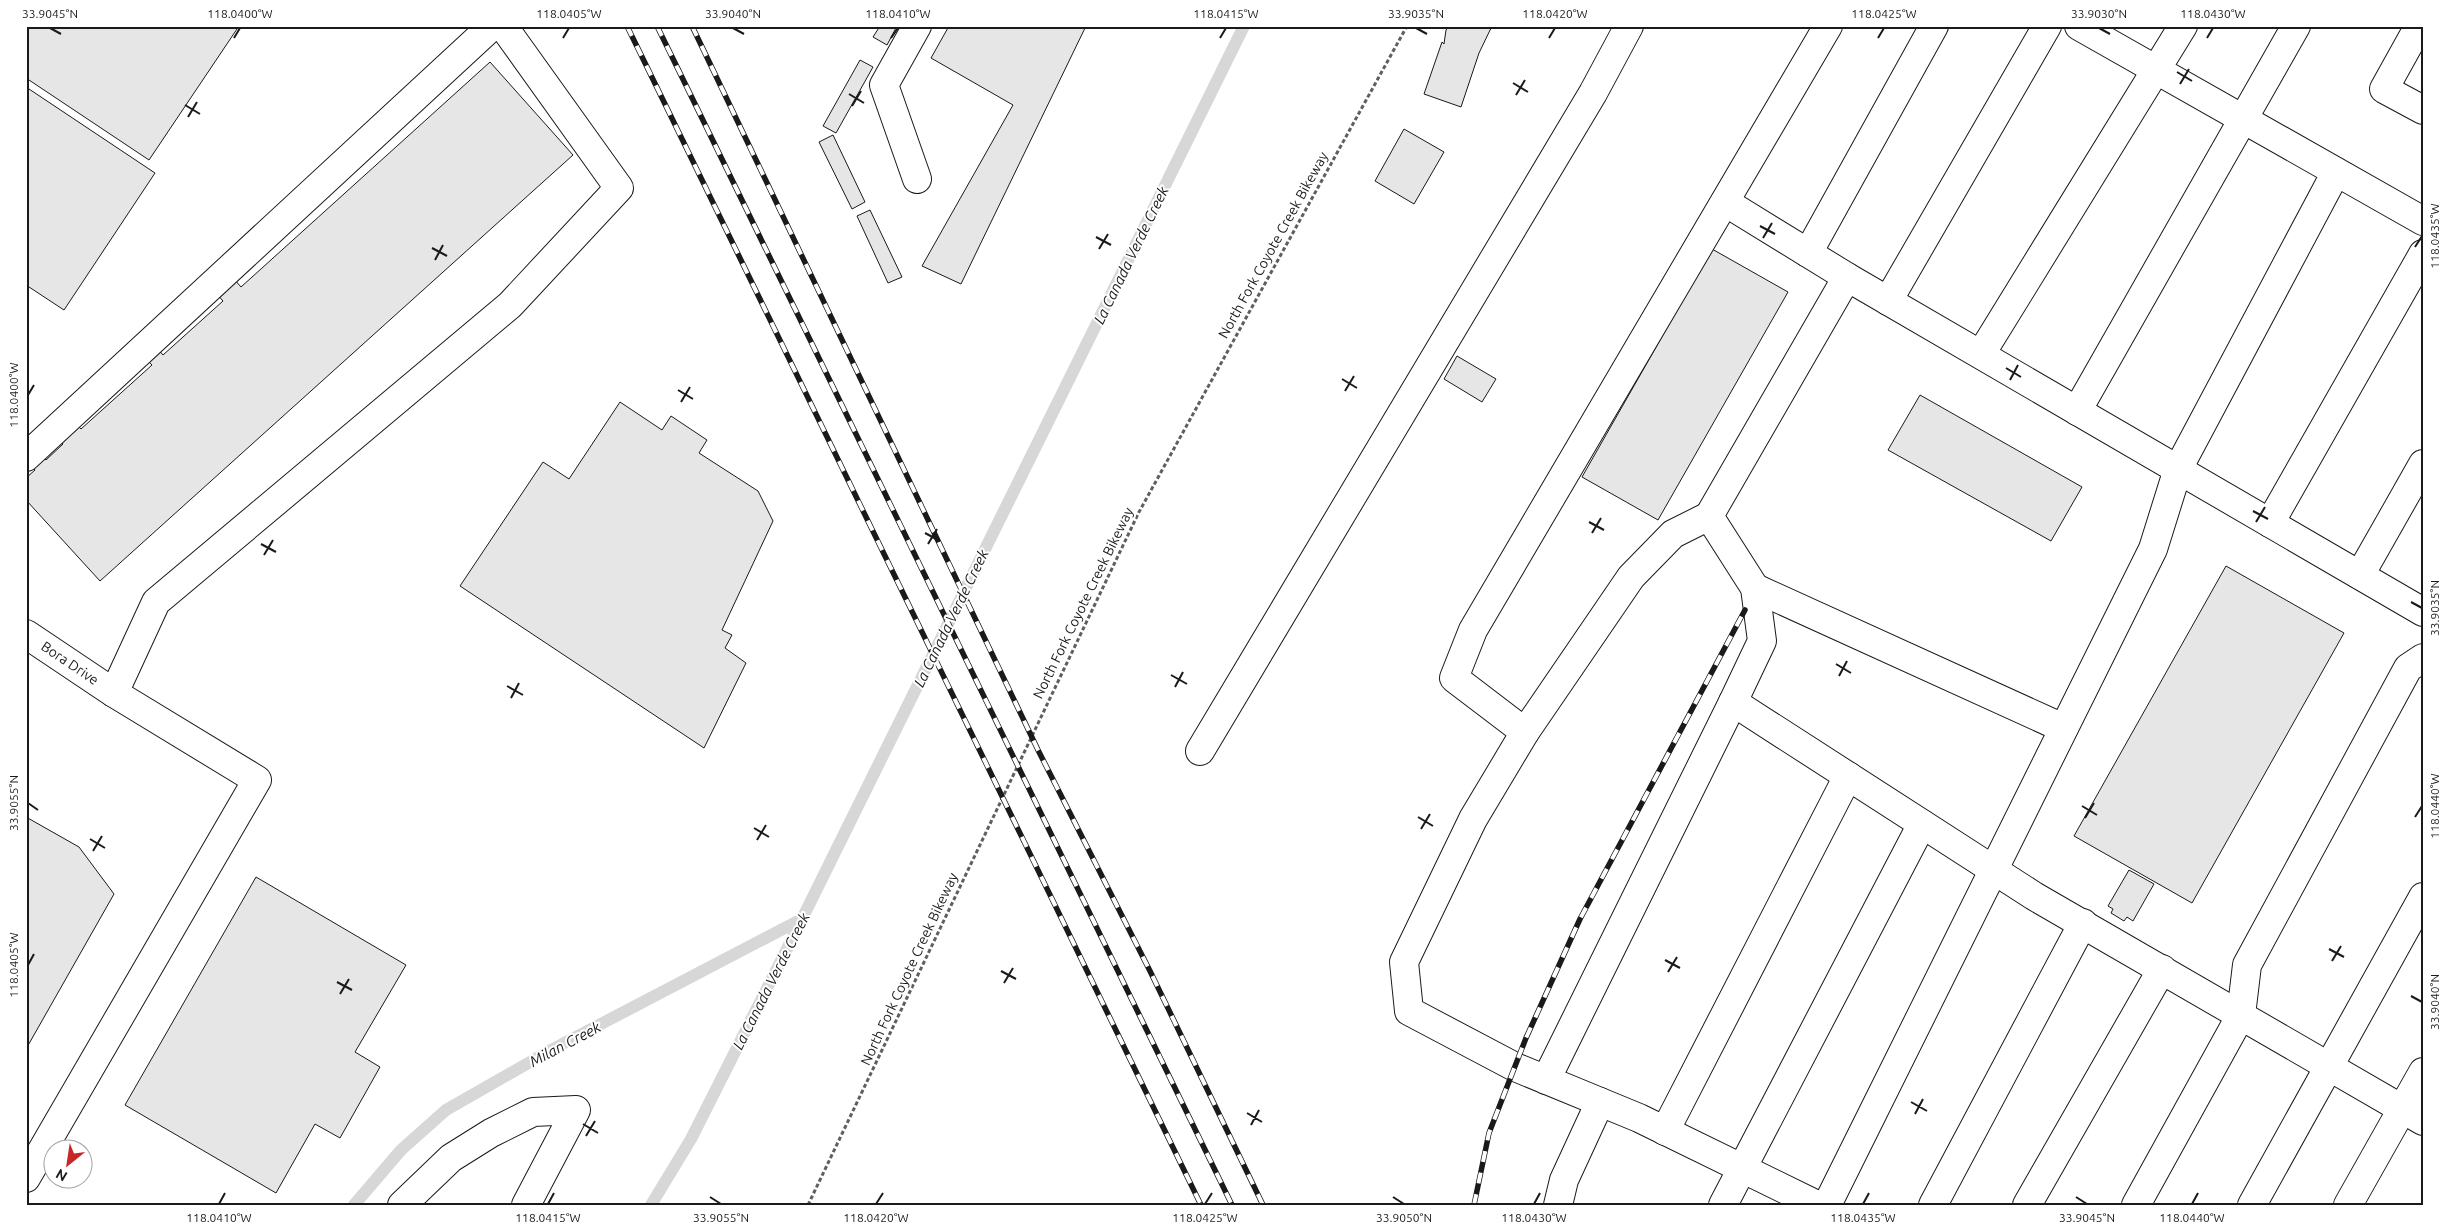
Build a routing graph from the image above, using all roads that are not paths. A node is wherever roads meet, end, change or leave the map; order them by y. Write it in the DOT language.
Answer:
graph roads {
  1 [pos="492,26"];
  2 [pos="503,26"];
  3 [pos="916,26"];
  4 [pos="1629,26"];
  5 [pos="1828,26"];
  6 [pos="1934,26"];
  7 [pos="2047,26"];
  8 [pos="2183,26"];
  9 [pos="2296,26"];
  10 [pos="2419,26"];
  11 [pos="2089,29"];
  12 [pos="2156,70"];
  13 [pos="2423,110"];
  14 [pos="2244,119"];
  15 [pos="2336,172"];
  16 [pos="917,179"];
  17 [pos="1725,202"];
  18 [pos="2423,221"];
  19 [pos="1808,253"];
  20 [pos="2423,254"];
  21 [pos="1847,277"];
  22 [pos="1888,301"];
  23 [pos="1981,354"];
  24 [pos="2077,411"];
  25 [pos="26,457"];
  26 [pos="2423,464"];
  27 [pos="2178,469"];
  28 [pos="1709,516"];
  29 [pos="2270,523"];
  30 [pos="2360,575"];
  31 [pos="1756,588"];
  32 [pos="2423,612"];
  33 [pos="26,634"];
  34 [pos="2423,658"];
  35 [pos="114,692"];
  36 [pos="1733,702"];
  37 [pos="2063,728"];
  38 [pos="1525,732"];
  39 [pos="1200,751"];
  40 [pos="1848,776"];
  41 [pos="1922,824"];
  42 [pos="1992,869"];
  43 [pos="2423,897"];
  44 [pos="2083,923"];
  45 [pos="2162,969"];
  46 [pos="2241,1015"];
  47 [pos="2330,1067"];
  48 [pos="2423,1072"];
  49 [pos="1546,1080"];
  50 [pos="1600,1102"];
  51 [pos="2412,1115"];
  52 [pos="1665,1131"];
  53 [pos="1742,1168"];
  54 [pos="26,1178"];
  55 [pos="402,1205"];
  56 [pos="526,1205"];
  57 [pos="1558,1205"];
  58 [pos="1723,1205"];
  59 [pos="1817,1205"];
  60 [pos="1827,1205"];
  61 [pos="1933,1205"];
  62 [pos="2026,1205"];
  63 [pos="2136,1205"];
  64 [pos="2252,1205"];
  65 [pos="2348,1205"];
  1 -- 25 [label="street"];
  2 -- 35 [label="street"];
  3 -- 16 [label="street"];
  4 -- 39 [label="street"];
  5 -- 17 [label="street"];
  6 -- 19 [label="street"];
  7 -- 22 [label="street"];
  8 -- 12 [label="street"];
  9 -- 14 [label="street"];
  10 -- 13 [label="street"];
  11 -- 12 [label="street"];
  12 -- 14 [label="street"];
  12 -- 23 [label="street"];
  14 -- 15 [label="street"];
  14 -- 24 [label="street"];
  15 -- 18 [label="street"];
  15 -- 27 [label="street"];
  17 -- 19 [label="street"];
  17 -- 38 [label="street"];
  19 -- 21 [label="street"];
  20 -- 29 [label="street"];
  21 -- 22 [label="street"];
  21 -- 28 [label="street"];
  22 -- 23 [label="street"];
  23 -- 24 [label="street"];
  24 -- 27 [label="street"];
  26 -- 30 [label="street"];
  27 -- 29 [label="street"];
  27 -- 37 [label="street"];
  28 -- 31 [label="street"];
  28 -- 38 [label="street"];
  29 -- 30 [label="street"];
  30 -- 32 [label="street"];
  31 -- 36 [label="street"];
  31 -- 37 [label="street"];
  33 -- 35 [label="street, Bora Drive"];
  34 -- 46 [label="street"];
  35 -- 54 [label="street, Bora Drive"];
  36 -- 40 [label="street"];
  36 -- 49 [label="street"];
  37 -- 42 [label="street"];
  38 -- 49 [label="street"];
  40 -- 41 [label="street"];
  40 -- 52 [label="street"];
  41 -- 42 [label="street"];
  41 -- 53 [label="street"];
  42 -- 44 [label="street"];
  42 -- 60 [label="street"];
  43 -- 47 [label="street"];
  44 -- 45 [label="street"];
  44 -- 61 [label="street"];
  45 -- 46 [label="street"];
  45 -- 62 [label="street"];
  46 -- 47 [label="street"];
  46 -- 63 [label="street"];
  47 -- 51 [label="street"];
  47 -- 64 [label="street"];
  48 -- 51 [label="street"];
  49 -- 50 [label="street"];
  50 -- 52 [label="street"];
  50 -- 57 [label="street"];
  51 -- 65 [label="street"];
  52 -- 53 [label="street"];
  53 -- 58 [label="street"];
  53 -- 59 [label="street"];
  55 -- 56 [label="street"];
}
